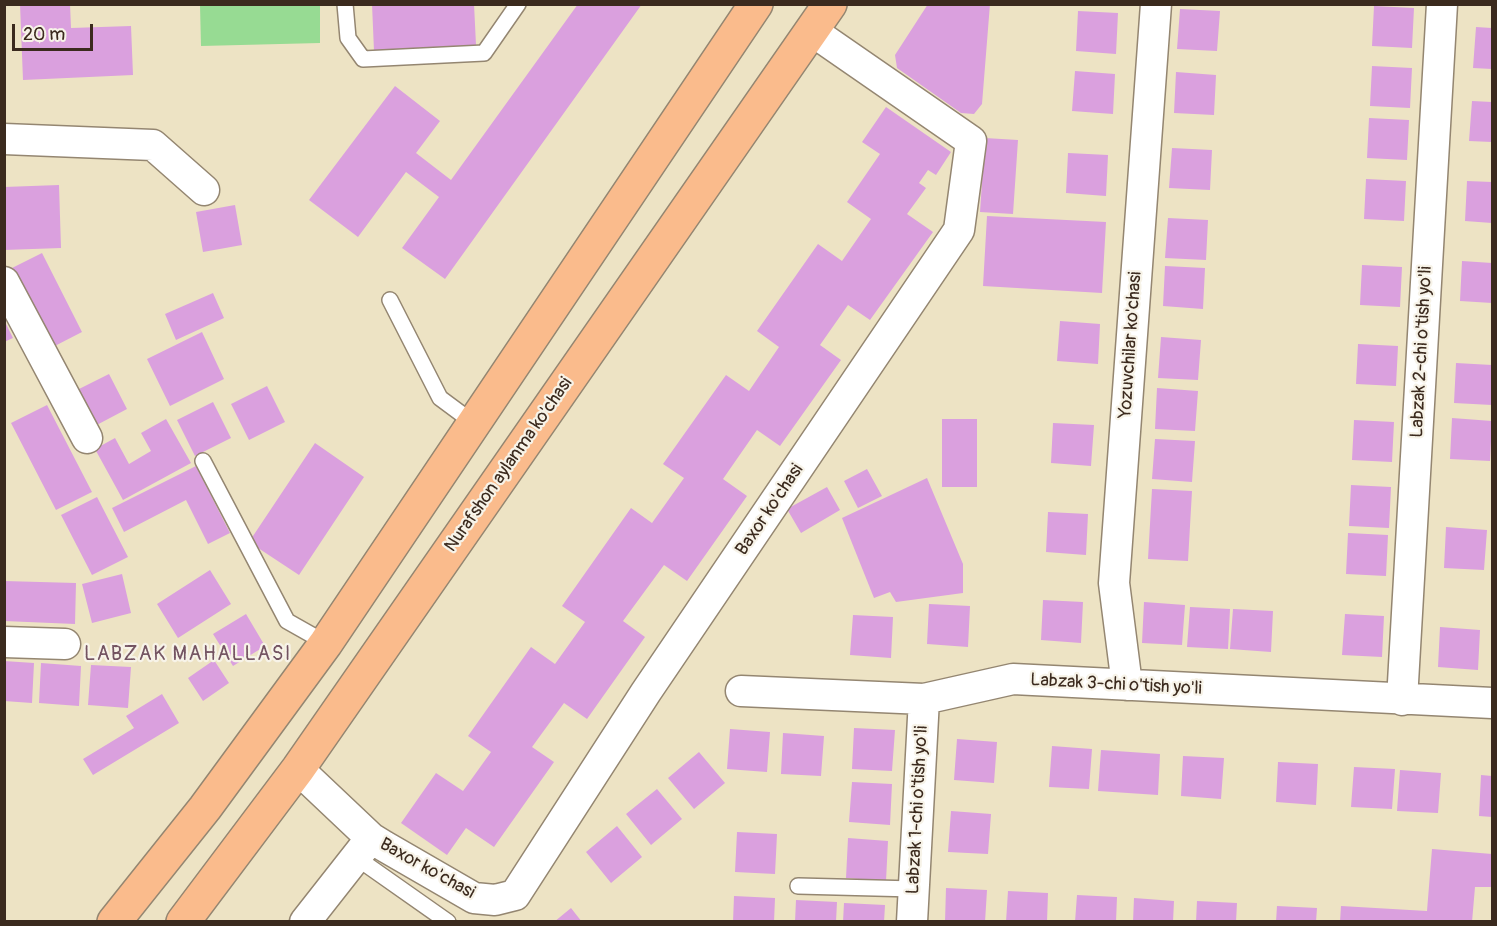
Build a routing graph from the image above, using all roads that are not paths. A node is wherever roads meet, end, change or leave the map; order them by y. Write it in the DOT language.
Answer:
graph roads {
  1 [pos="345,4"];
  2 [pos="518,4"];
  3 [pos="756,4"];
  4 [pos="1156,4"];
  5 [pos="1442,4"];
  6 [pos="821,17"];
  7 [pos="4,139"];
  8 [pos="204,190"];
  9 [pos="4,282"];
  10 [pos="390,300"];
  11 [pos="475,424"];
  12 [pos="87,438"];
  13 [pos="203,461"];
  14 [pos="4,642"];
  15 [pos="326,643"];
  16 [pos="65,644"];
  17 [pos="1127,685"];
  18 [pos="741,691"];
  19 [pos="924,699"];
  20 [pos="1402,700"];
  21 [pos="1492,703"];
  22 [pos="298,769"];
  23 [pos="220,788"];
  24 [pos="260,821"];
  25 [pos="364,848"];
  26 [pos="798,886"];
  27 [pos="914,890"];
  28 [pos="114,921"];
  29 [pos="183,921"];
  30 [pos="305,921"];
  31 [pos="448,921"];
  32 [pos="912,921"];
  1 -- 2 [label="lane"];
  3 -- 11 [label="main road"];
  4 -- 17 [label="street, Yozuvchilar ko'chasi"];
  5 -- 20 [label="street, Labzak 2-chi o'tish yo'li"];
  6 -- 22 [label="main road, Nurafshon aylanma ko'chasi"];
  6 -- 25 [label="street, Baxor ko'chasi"];
  7 -- 8 [label="street"];
  9 -- 12 [label="street"];
  10 -- 11 [label="lane"];
  11 -- 15 [label="main road"];
  13 -- 15 [label="lane"];
  14 -- 16 [label="street"];
  15 -- 23 [label="main road"];
  17 -- 19 [label="street, Labzak 3-chi o'tish yo'li"];
  17 -- 20 [label="street, Labzak 3-chi o'tish yo'li"];
  18 -- 19 [label="street, Labzak 3-chi o'tish yo'li"];
  19 -- 27 [label="street, Labzak 1-chi o'tish yo'li"];
  20 -- 21 [label="street, Labzak 3-chi o'tish yo'li"];
  22 -- 24 [label="main road, Nurafshon aylanma ko'chasi"];
  22 -- 25 [label="street, Baxor ko'chasi"];
  23 -- 24 [label="main road"];
  23 -- 28 [label="main road"];
  24 -- 29 [label="main road, Nurafshon aylanma ko'chasi"];
  25 -- 30 [label="street, Baxor ko'chasi"];
  25 -- 31 [label="lane"];
  26 -- 27 [label="lane"];
  27 -- 32 [label="street, Labzak 1-chi o'tish yo'li"];
}
